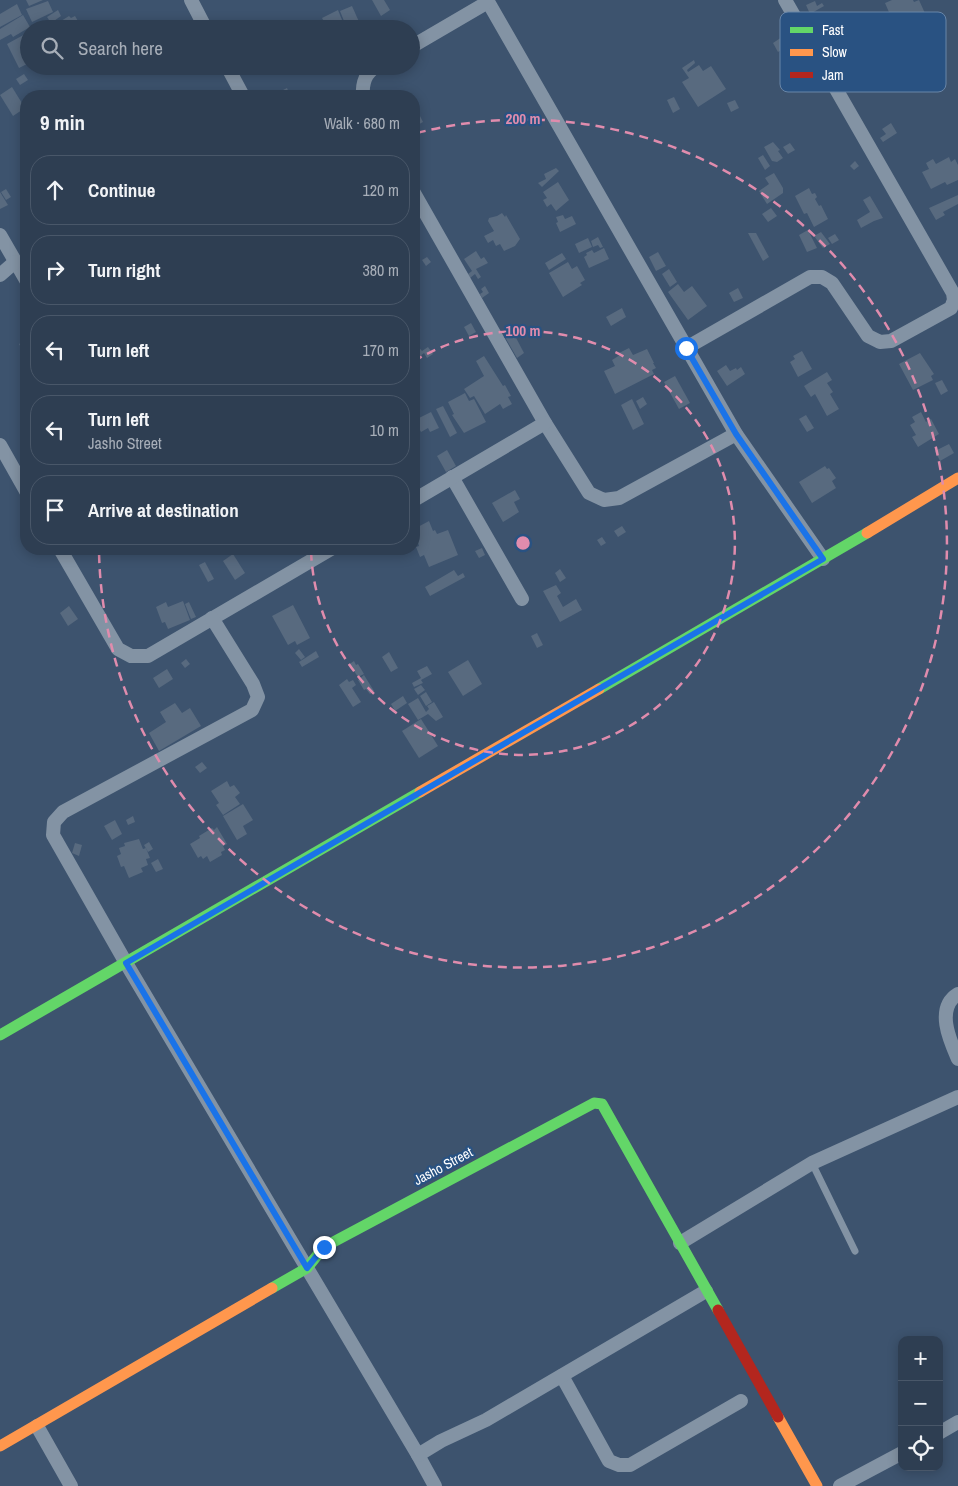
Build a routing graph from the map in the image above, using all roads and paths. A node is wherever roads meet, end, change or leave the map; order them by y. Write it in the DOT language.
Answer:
graph roads {
  1 [pos="191,0"];
  2 [pos="785,0"];
  3 [pos="488,1"];
  4 [pos="792,12"];
  5 [pos="201,20"];
  6 [pos="420,42"];
  7 [pos="232,75"];
  8 [pos="367,75"];
  9 [pos="240,90"];
  10 [pos="362,90"];
  11 [pos="838,92"];
  12 [pos="420,203"];
  13 [pos="0,235"];
  14 [pos="15,262"];
  15 [pos="20,270"];
  16 [pos="0,275"];
  17 [pos="956,299"];
  18 [pos="686,348"];
  19 [pos="545,422"];
  20 [pos="736,434"];
  21 [pos="0,445"];
  22 [pos="452,477"];
  23 [pos="958,478"];
  24 [pos="20,480"];
  25 [pos="420,496"];
  26 [pos="63,555"];
  27 [pos="320,555"];
  28 [pos="823,559"];
  29 [pos="522,599"];
  30 [pos="212,618"];
  31 [pos="126,963"];
  32 [pos="958,994"];
  33 [pos="0,1034"];
  34 [pos="958,1059"];
  35 [pos="958,1096"];
  36 [pos="812,1163"];
  37 [pos="680,1243"];
  38 [pos="855,1251"];
  39 [pos="307,1268"];
  40 [pos="706,1291"];
  41 [pos="562,1376"];
  42 [pos="741,1402"];
  43 [pos="958,1422"];
  44 [pos="37,1426"];
  45 [pos="943,1430"];
  46 [pos="0,1446"];
  47 [pos="418,1455"];
  48 [pos="898,1455"];
  49 [pos="71,1486"];
  50 [pos="435,1486"];
  51 [pos="817,1486"];
  52 [pos="840,1486"];
  1 -- 5 [label="street"];
  2 -- 4 [label="street"];
  3 -- 6 [label="street"];
  3 -- 18 [label="street"];
  7 -- 9 [label="street"];
  8 -- 10 [label="street"];
  11 -- 17 [label="street"];
  12 -- 19 [label="street"];
  13 -- 14 [label="street"];
  14 -- 15 [label="street"];
  14 -- 16 [label="street"];
  17 -- 18 [label="street"];
  18 -- 20 [label="street"];
  19 -- 20 [label="street"];
  19 -- 22 [label="street"];
  20 -- 28 [label="street"];
  21 -- 24 [label="street"];
  22 -- 25 [label="street"];
  22 -- 29 [label="street"];
  23 -- 28 [label="street"];
  26 -- 30 [label="street"];
  27 -- 30 [label="street"];
  28 -- 31 [label="street"];
  30 -- 31 [label="street"];
  31 -- 33 [label="street"];
  31 -- 39 [label="street"];
  32 -- 34 [label="street"];
  35 -- 36 [label="street"];
  36 -- 37 [label="street"];
  36 -- 38 [label="lane"];
  37 -- 39 [label="street, Jasho Street"];
  37 -- 40 [label="street"];
  39 -- 44 [label="street"];
  39 -- 47 [label="street"];
  40 -- 41 [label="street"];
  40 -- 51 [label="street"];
  41 -- 42 [label="street"];
  41 -- 47 [label="street"];
  43 -- 45 [label="street"];
  44 -- 46 [label="street"];
  44 -- 49 [label="street"];
  47 -- 50 [label="street"];
  48 -- 52 [label="street"];
}
